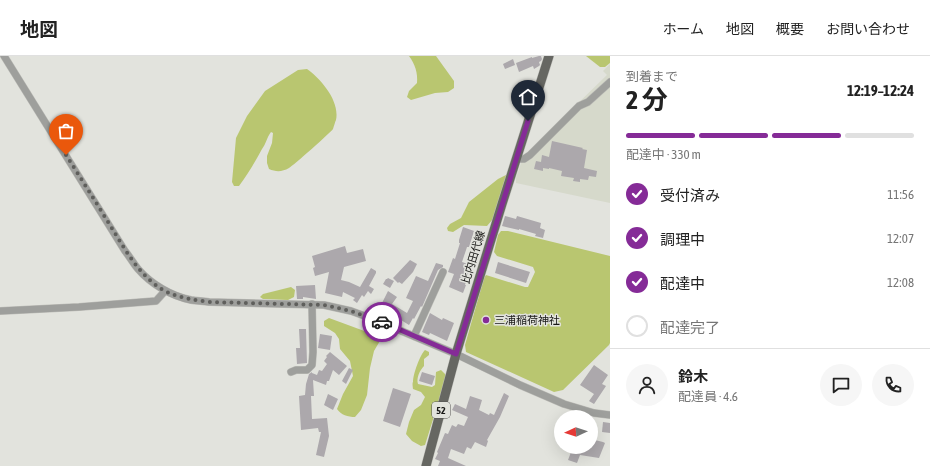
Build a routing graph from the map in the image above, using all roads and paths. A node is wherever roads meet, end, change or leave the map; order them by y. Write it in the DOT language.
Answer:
graph roads {
  1 [pos="4,56"];
  2 [pos="549,56"];
  3 [pos="610,82"];
  4 [pos="516,159"];
  5 [pos="443,272"];
  6 [pos="165,291"];
  7 [pos="312,304"];
  8 [pos="0,311"];
  9 [pos="414,336"];
  10 [pos="456,354"];
  11 [pos="291,372"];
  12 [pos="610,415"];
  13 [pos="426,466"];
  1 -- 6 [label="street"];
  2 -- 4 [label="main road, 比内田代線 / 52"];
  3 -- 4 [label="street"];
  4 -- 10 [label="main road, 比内田代線 / 52"];
  5 -- 9 [label="street"];
  6 -- 7 [label="street"];
  6 -- 8 [label="street"];
  7 -- 9 [label="street"];
  7 -- 11 [label="street"];
  9 -- 10 [label="street"];
  10 -- 12 [label="street"];
  10 -- 13 [label="main road, 比内田代線 / 52"];
}
